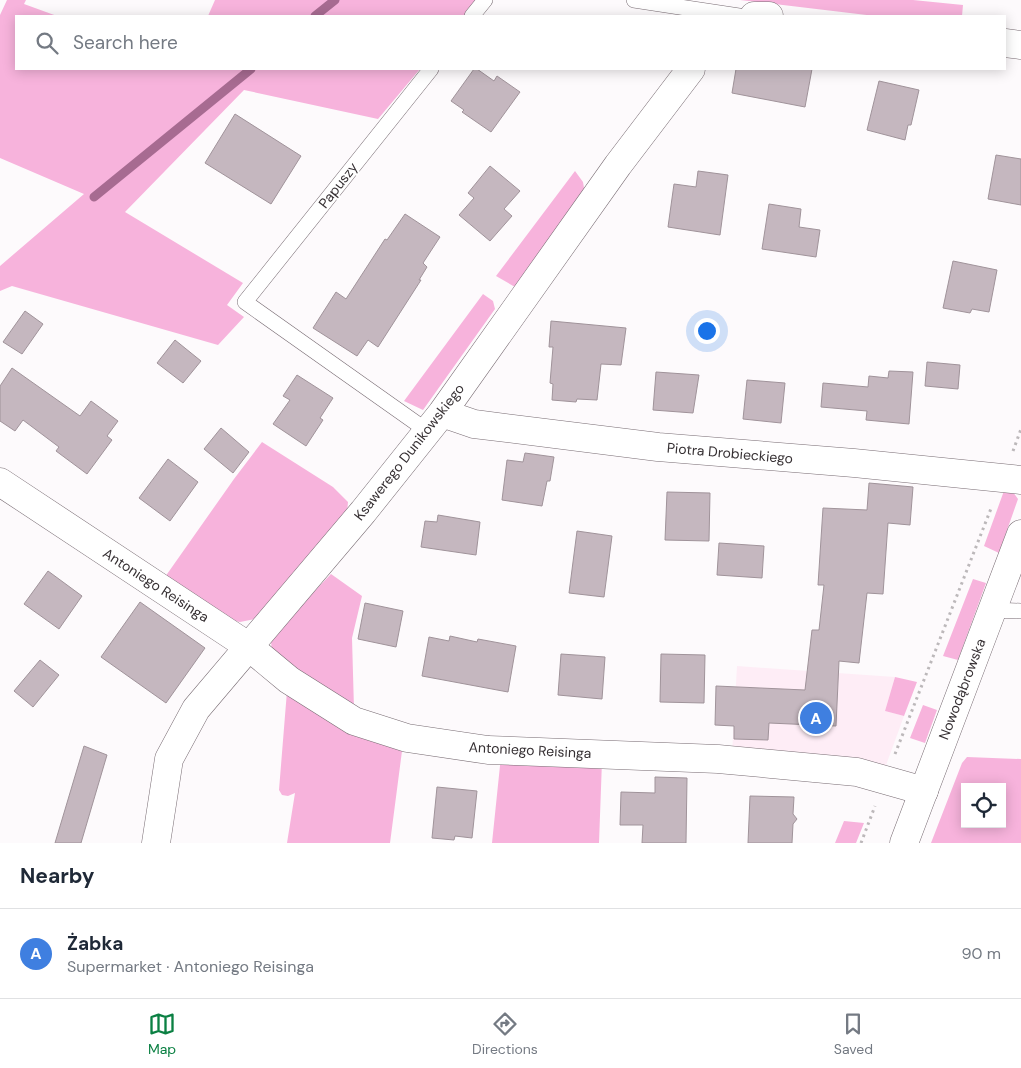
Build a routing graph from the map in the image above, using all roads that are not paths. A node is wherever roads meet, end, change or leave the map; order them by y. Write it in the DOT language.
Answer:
graph roads {
  1 [pos="485,0"];
  2 [pos="634,0"];
  3 [pos="473,15"];
  4 [pos="732,15"];
  5 [pos="1006,43"];
  6 [pos="1021,45"];
  7 [pos="430,70"];
  8 [pos="690,70"];
  9 [pos="434,422"];
  10 [pos="1012,478"];
  11 [pos="0,482"];
  12 [pos="1021,534"];
  13 [pos="992,610"];
  14 [pos="1021,611"];
  15 [pos="248,646"];
  16 [pos="924,791"];
  17 [pos="156,843"];
  18 [pos="904,843"];
  1 -- 3 [label="lane"];
  2 -- 4 [label="lane"];
  5 -- 6 [label="street"];
  7 -- 9 [label="lane, Papuszy"];
  8 -- 9 [label="street, Ksawerego Dunikowskiego"];
  9 -- 10 [label="street, Piotra Drobieckiego"];
  9 -- 15 [label="street, Ksawerego Dunikowskiego"];
  11 -- 15 [label="street, Antoniego Reisinga"];
  12 -- 13 [label="street, Nowodąbrowska"];
  13 -- 14 [label="lane"];
  13 -- 16 [label="street, Nowodąbrowska"];
  15 -- 16 [label="street, Antoniego Reisinga"];
  15 -- 17 [label="street, Ksawerego Dunikowskiego"];
  16 -- 18 [label="street, Nowodąbrowska"];
}
